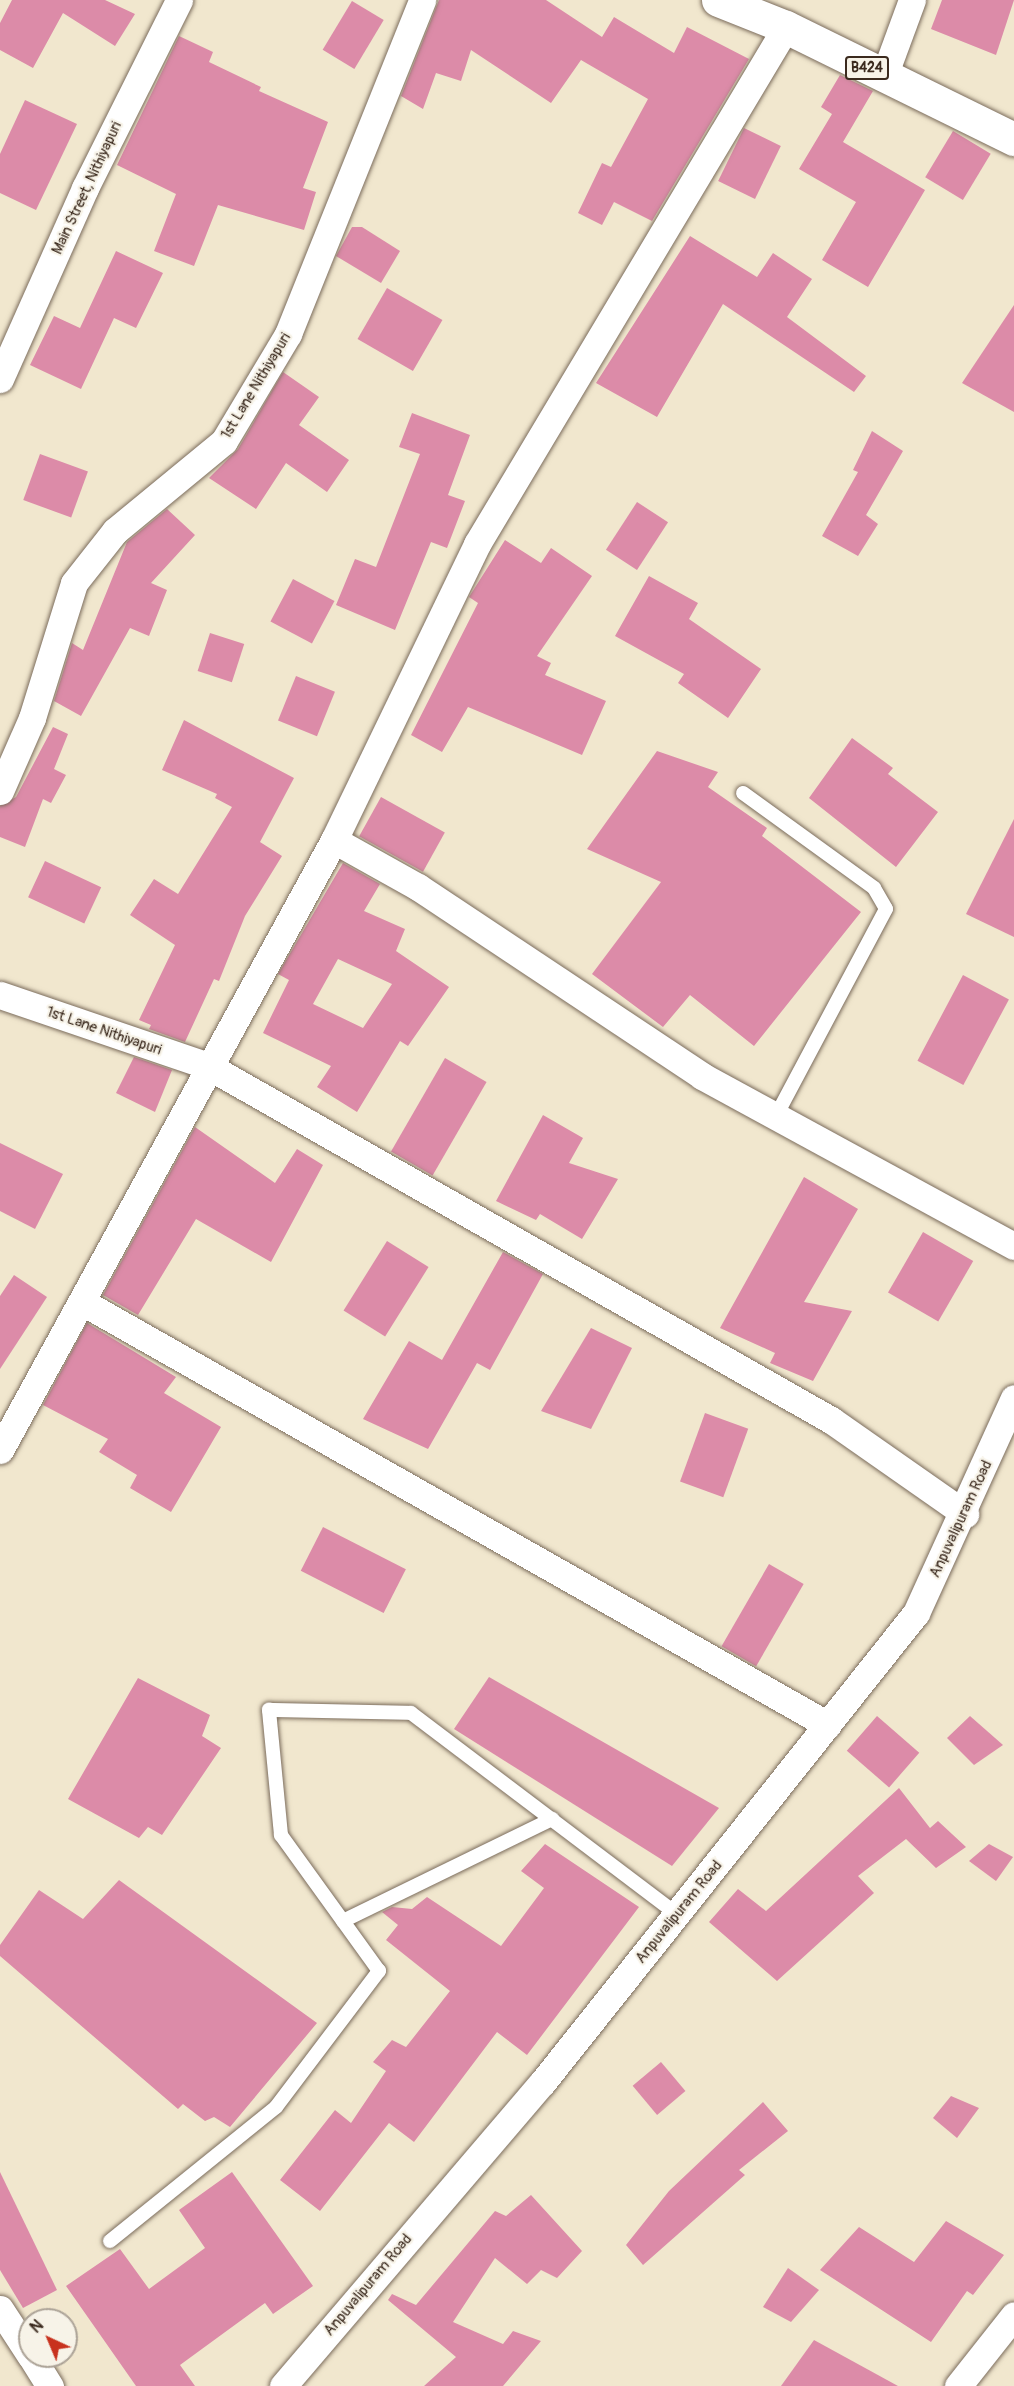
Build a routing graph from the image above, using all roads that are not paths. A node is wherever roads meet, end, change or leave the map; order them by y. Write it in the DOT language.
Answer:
graph roads {
  1 [pos="179,0"];
  2 [pos="422,0"];
  3 [pos="718,0"];
  4 [pos="912,0"];
  5 [pos="786,27"];
  6 [pos="884,76"];
  7 [pos="1014,139"];
  8 [pos="0,379"];
  9 [pos="0,791"];
  10 [pos="743,793"];
  11 [pos="334,840"];
  12 [pos="0,995"];
  13 [pos="208,1066"];
  14 [pos="776,1116"];
  15 [pos="1014,1246"];
  16 [pos="84,1303"];
  17 [pos="1014,1398"];
  18 [pos="0,1450"];
  19 [pos="965,1514"];
  20 [pos="828,1725"];
  21 [pos="552,1819"];
  22 [pos="677,1914"];
  23 [pos="343,1921"];
  24 [pos="110,2241"];
  25 [pos="0,2308"];
  26 [pos="1014,2315"];
  27 [pos="18,2337"];
  28 [pos="38,2368"];
  29 [pos="50,2386"];
  30 [pos="283,2386"];
  31 [pos="958,2386"];
  1 -- 8 [label="street, Main Street, Nithiyapuri"];
  2 -- 9 [label="street, 1st Lane Nithiyapuri"];
  3 -- 5 [label="main road, B424"];
  4 -- 6 [label="street"];
  5 -- 6 [label="main road, B424"];
  5 -- 11 [label="street"];
  6 -- 7 [label="main road, B424"];
  10 -- 14 [label="lane"];
  11 -- 13 [label="street"];
  11 -- 14 [label="street"];
  12 -- 13 [label="street, 1st Lane Nithiyapuri"];
  13 -- 16 [label="street"];
  13 -- 19 [label="street, 1st Lane Nithiyapuri"];
  14 -- 15 [label="street"];
  16 -- 18 [label="street"];
  16 -- 20 [label="street"];
  17 -- 19 [label="street, Anpuvalipuram Road"];
  19 -- 20 [label="street, Anpuvalipuram Road"];
  20 -- 22 [label="street, Anpuvalipuram Road"];
  21 -- 22 [label="lane"];
  21 -- 23 [label="lane"];
  21 -- 23 [label="lane"];
  22 -- 30 [label="street, Anpuvalipuram Road"];
  23 -- 24 [label="lane"];
  25 -- 27 [label="street"];
  26 -- 31 [label="street"];
  28 -- 29 [label="street"];
}
